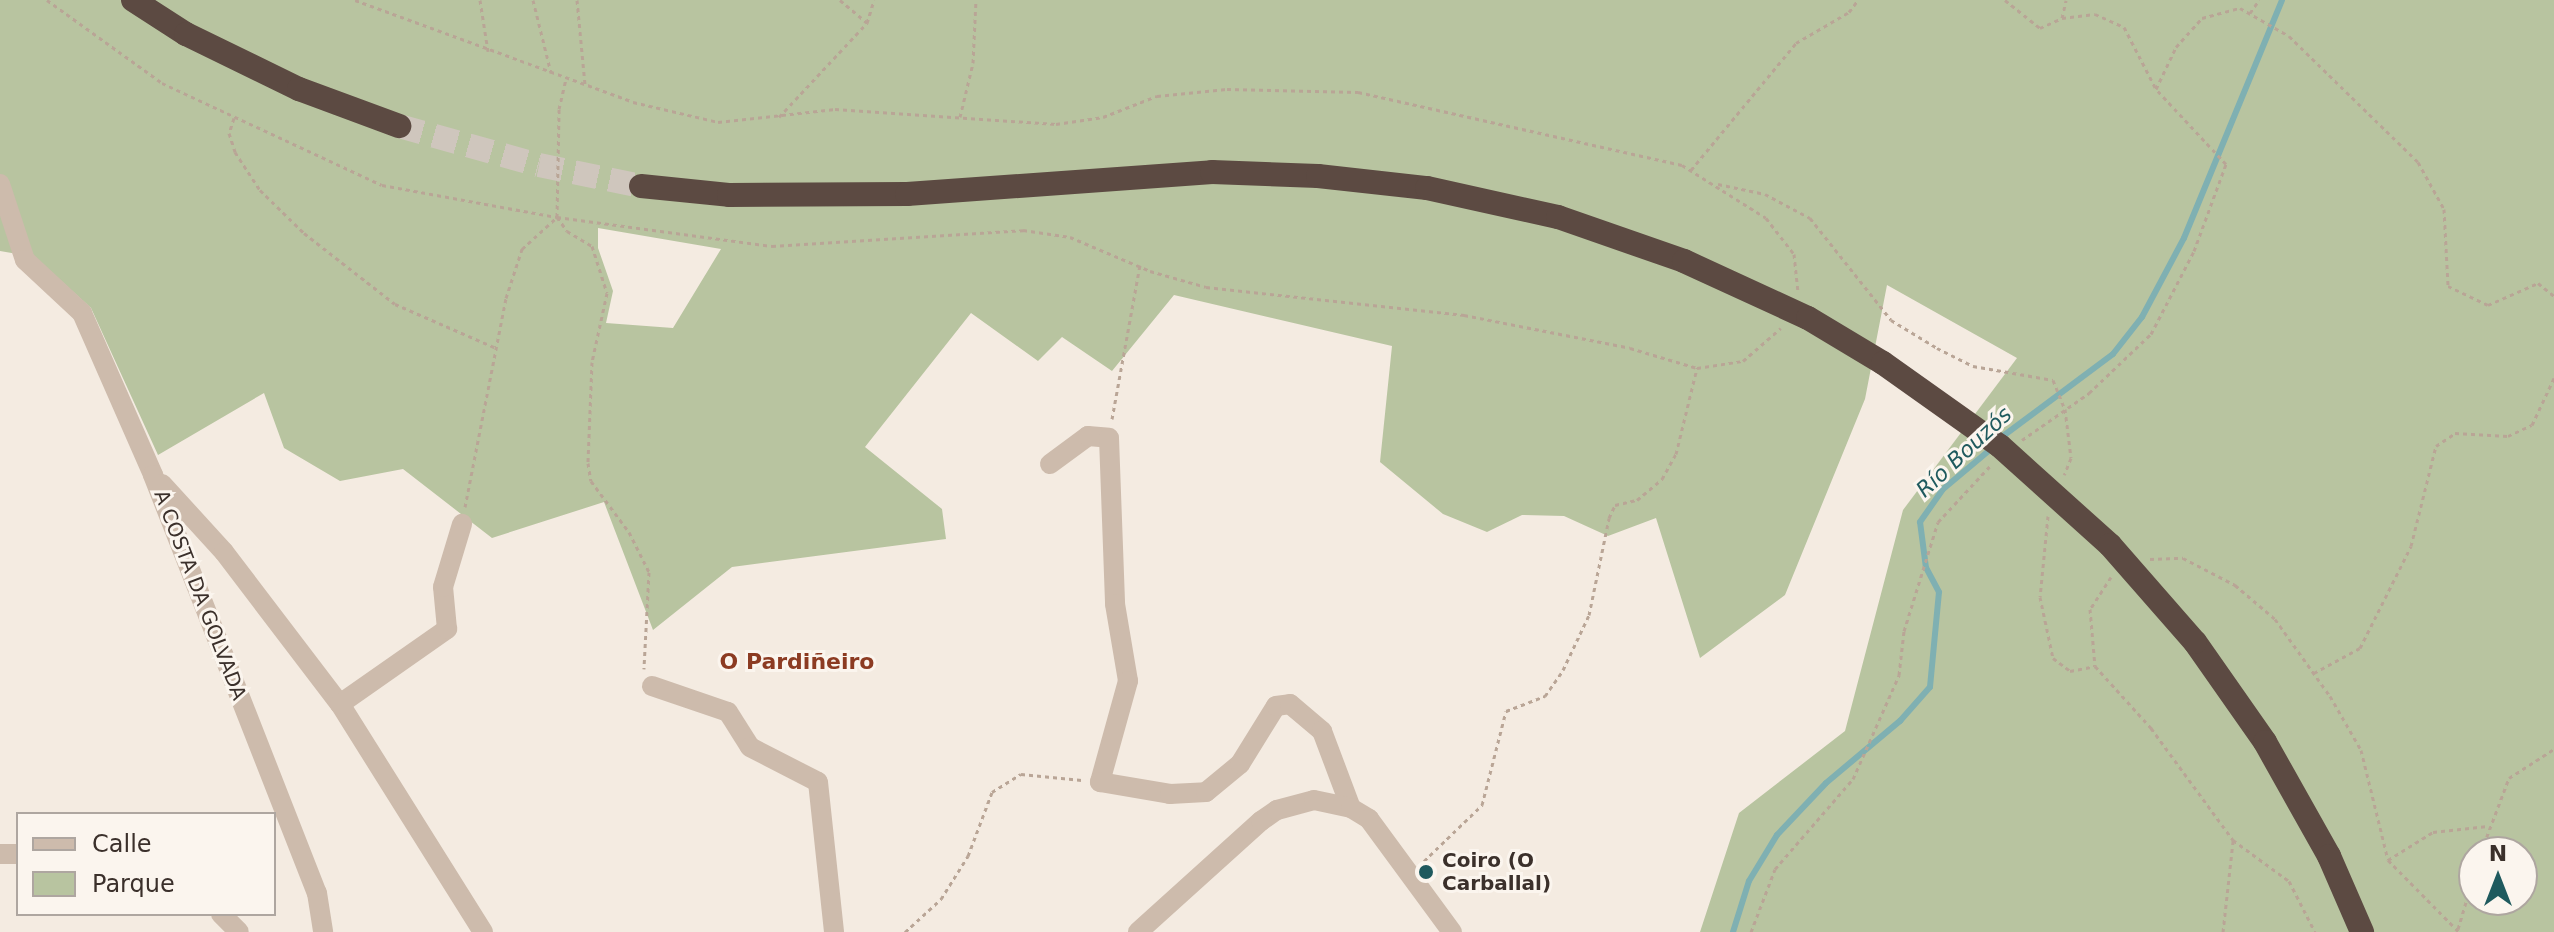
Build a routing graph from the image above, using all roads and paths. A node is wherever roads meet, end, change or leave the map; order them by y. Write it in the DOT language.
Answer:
graph roads {
  1 [pos="133,0"];
  2 [pos="355,0"];
  3 [pos="480,0"];
  4 [pos="533,0"];
  5 [pos="577,0"];
  6 [pos="840,0"];
  7 [pos="874,0"];
  8 [pos="976,0"];
  9 [pos="1858,0"];
  10 [pos="2005,0"];
  11 [pos="2066,0"];
  12 [pos="2259,0"];
  13 [pos="2250,14"];
  14 [pos="2062,18"];
  15 [pos="867,23"];
  16 [pos="488,51"];
  17 [pos="551,73"];
  18 [pos="566,78"];
  19 [pos="585,85"];
  20 [pos="2156,89"];
  21 [pos="235,116"];
  22 [pos="779,117"];
  23 [pos="399,126"];
  24 [pos="1691,170"];
  25 [pos="1716,183"];
  26 [pos="0,184"];
  27 [pos="641,186"];
  28 [pos="557,217"];
  29 [pos="1140,265"];
  30 [pos="2554,296"];
  31 [pos="496,348"];
  32 [pos="1697,368"];
  33 [pos="2554,378"];
  34 [pos="2065,409"];
  35 [pos="1109,438"];
  36 [pos="2013,447"];
  37 [pos="1050,464"];
  38 [pos="1992,464"];
  39 [pos="153,475"];
  40 [pos="2061,484"];
  41 [pos="2051,509"];
  42 [pos="462,524"];
  43 [pos="2095,666"];
  44 [pos="2314,673"];
  45 [pos="652,686"];
  46 [pos="340,704"];
  47 [pos="2554,749"];
  48 [pos="1100,782"];
  49 [pos="1351,808"];
  50 [pos="2488,826"];
  51 [pos="2485,836"];
  52 [pos="2233,840"];
  53 [pos="2388,860"];
  54 [pos="1409,874"];
  55 [pos="223,916"];
  56 [pos="2462,916"];
  57 [pos="2458,929"];
  58 [pos="239,932"];
  59 [pos="323,932"];
  60 [pos="483,932"];
  61 [pos="834,932"];
  62 [pos="905,932"];
  63 [pos="1138,932"];
  64 [pos="1452,932"];
  65 [pos="1751,932"];
  66 [pos="2223,932"];
  67 [pos="2362,932"];
  1 -- 23 [label="highway"];
  2 -- 16 [label="path"];
  3 -- 16 [label="path"];
  4 -- 17 [label="path"];
  5 -- 19 [label="path"];
  6 -- 15 [label="path"];
  7 -- 15 [label="path"];
  8 -- 22 [label="path"];
  9 -- 24 [label="path"];
  10 -- 14 [label="path"];
  11 -- 14 [label="path"];
  12 -- 13 [label="path"];
  13 -- 20 [label="path"];
  13 -- 30 [label="path"];
  14 -- 20 [label="path"];
  15 -- 22 [label="path"];
  16 -- 17 [label="path"];
  17 -- 18 [label="path"];
  18 -- 19 [label="path"];
  18 -- 28 [label="path"];
  19 -- 22 [label="path"];
  20 -- 34 [label="path"];
  21 -- 31 [label="path"];
  25 -- 34 [label="path"];
  26 -- 39 [label="street, A COSTA DA GOLVADA"];
  27 -- 67 [label="highway, bridge"];
  28 -- 31 [label="path"];
  28 -- 45 [label="path"];
  29 -- 35 [label="path"];
  31 -- 42 [label="path"];
  32 -- 54 [label="path"];
  33 -- 44 [label="path"];
  34 -- 36 [label="path"];
  34 -- 40 [label="path"];
  35 -- 37 [label="street"];
  35 -- 48 [label="street"];
  38 -- 65 [label="path"];
  39 -- 46 [label="street"];
  39 -- 59 [label="street, A COSTA DA GOLVADA"];
  41 -- 43 [label="path"];
  42 -- 46 [label="street"];
  45 -- 61 [label="street"];
  46 -- 60 [label="street"];
  47 -- 50 [label="path"];
  48 -- 49 [label="street"];
  48 -- 62 [label="path"];
  49 -- 54 [label="street"];
  49 -- 63 [label="street"];
  50 -- 51 [label="path"];
  50 -- 53 [label="path"];
  52 -- 66 [label="path"];
  54 -- 64 [label="street"];
  55 -- 58 [label="street"];
  56 -- 57 [label="path"];
}
